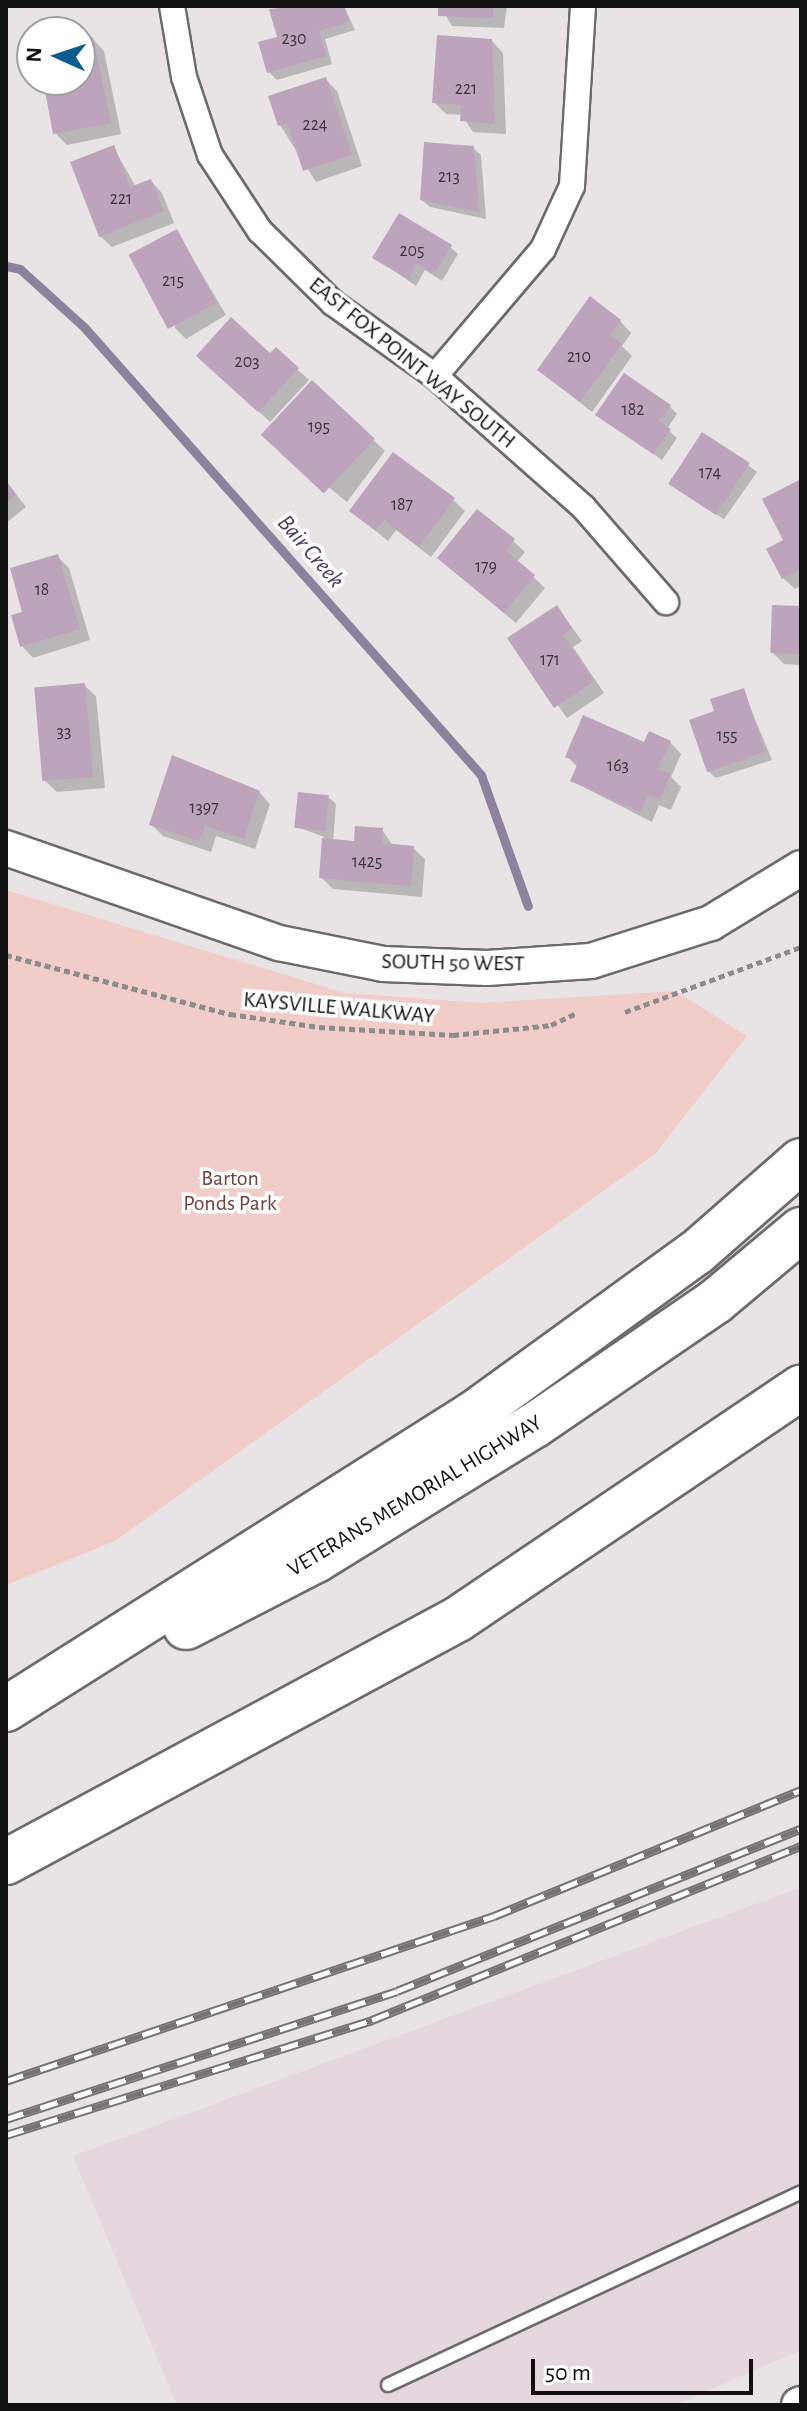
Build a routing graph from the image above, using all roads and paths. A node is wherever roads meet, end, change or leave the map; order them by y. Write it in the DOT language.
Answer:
graph roads {
  1 [pos="172,6"];
  2 [pos="583,6"];
  3 [pos="435,376"];
  4 [pos="666,602"];
  5 [pos="6,848"];
  6 [pos="801,868"];
  7 [pos="801,947"];
  8 [pos="6,955"];
  9 [pos="625,1012"];
  10 [pos="577,1013"];
  11 [pos="801,1161"];
  12 [pos="801,1230"];
  13 [pos="790,1398"];
  14 [pos="6,1709"];
  15 [pos="6,1726"];
  16 [pos="6,1862"];
  17 [pos="801,2192"];
  18 [pos="388,2385"];
  1 -- 3 [label="street, EAST FOX POINT WAY SOUTH"];
  2 -- 3 [label="street"];
  3 -- 4 [label="street, EAST FOX POINT WAY SOUTH"];
  5 -- 6 [label="street, SOUTH 50 WEST"];
  7 -- 9 [label="path"];
  8 -- 10 [label="path, KAYSVILLE WALKWAY"];
  11 -- 14 [label="highway"];
  12 -- 15 [label="highway, VETERANS MEMORIAL HIGHWAY"];
  13 -- 16 [label="highway"];
  17 -- 18 [label="lane"];
}
